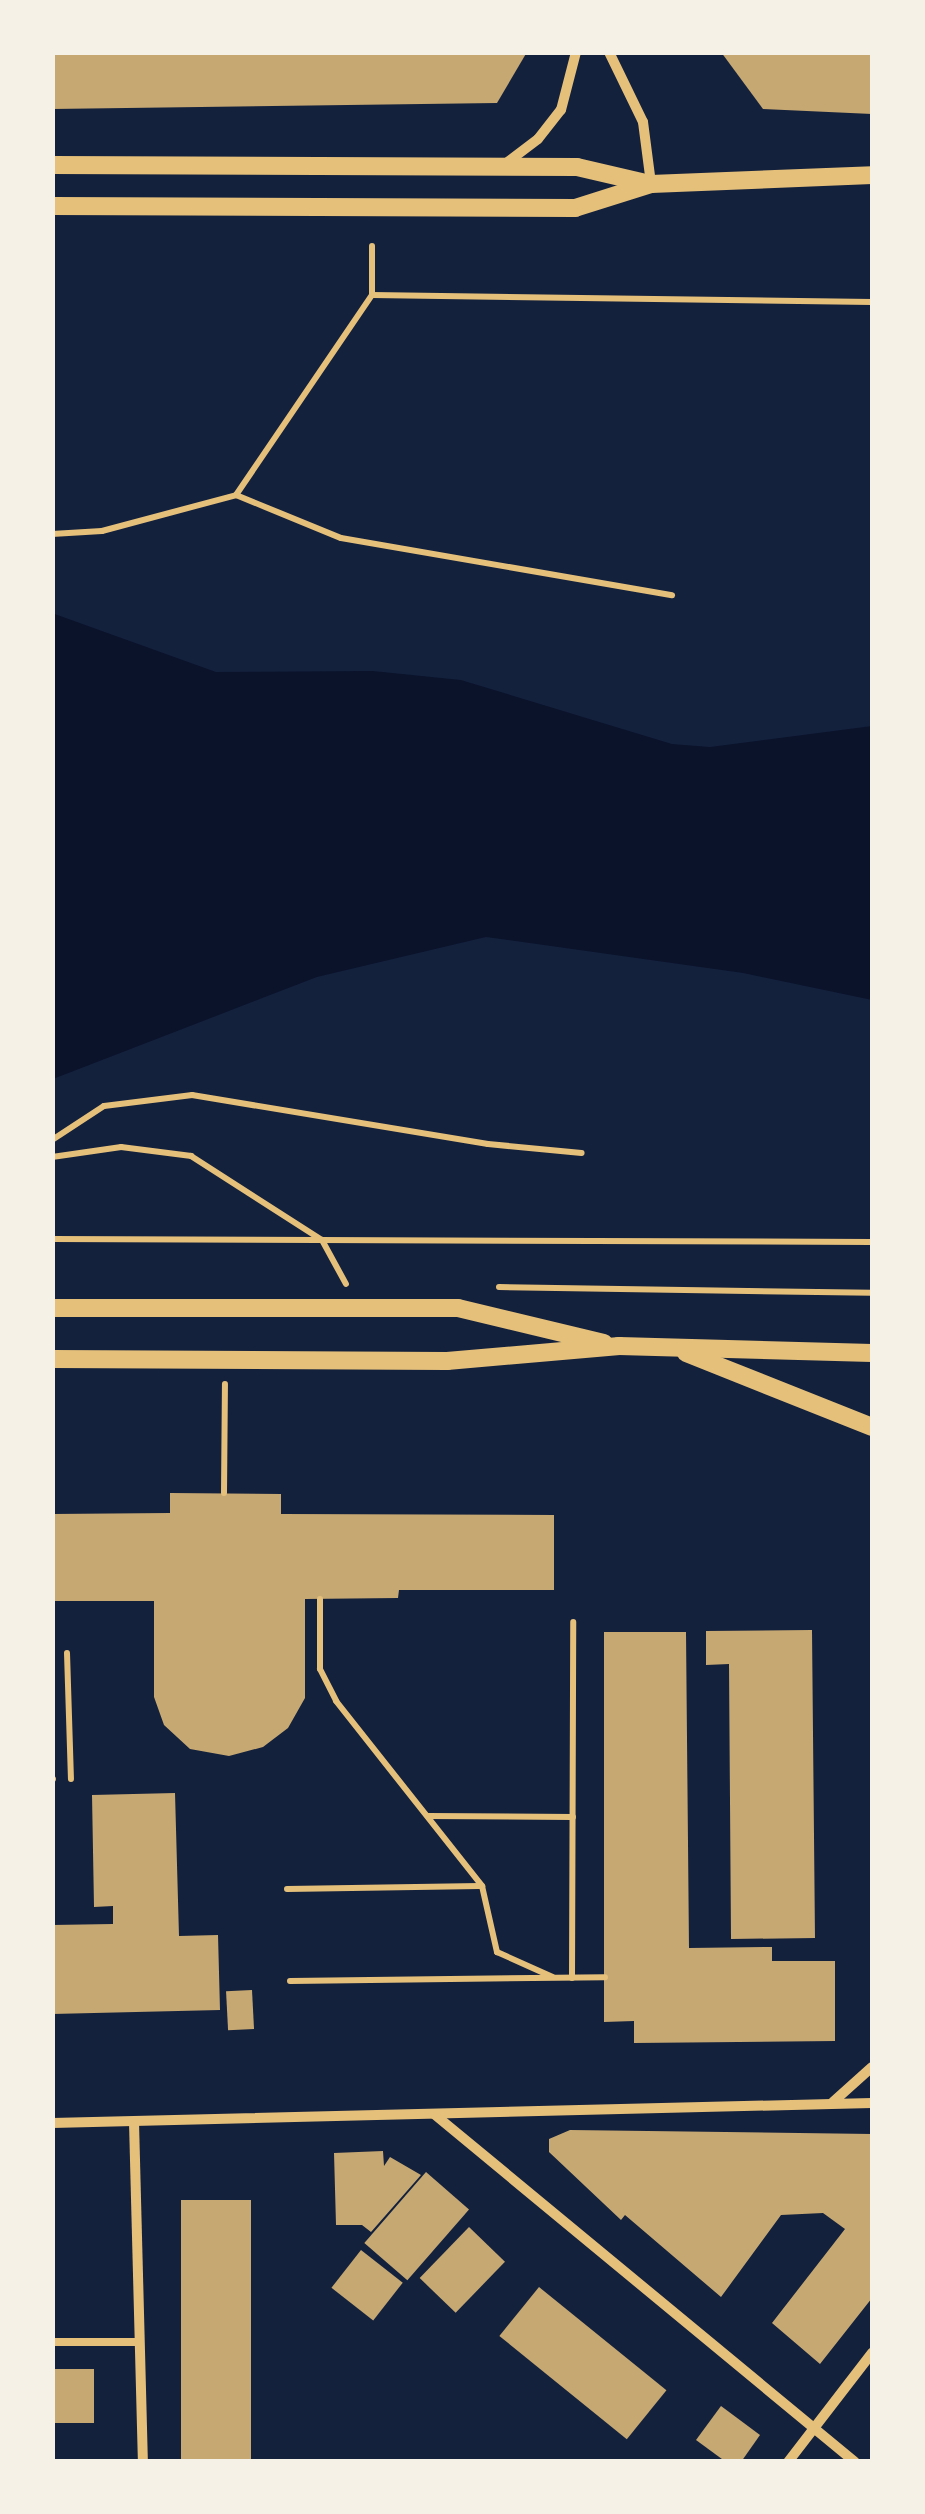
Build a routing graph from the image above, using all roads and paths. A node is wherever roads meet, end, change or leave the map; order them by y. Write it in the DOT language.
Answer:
graph roads {
  1 [pos="576,52"];
  2 [pos="609,52"];
  3 [pos="52,165"];
  4 [pos="502,166"];
  5 [pos="872,175"];
  6 [pos="651,184"];
  7 [pos="52,206"];
  8 [pos="372,246"];
  9 [pos="372,295"];
  10 [pos="872,302"];
  11 [pos="236,495"];
  12 [pos="52,534"];
  13 [pos="672,595"];
  14 [pos="52,1140"];
  15 [pos="582,1153"];
  16 [pos="52,1157"];
  17 [pos="52,1240"];
  18 [pos="322,1240"];
  19 [pos="872,1242"];
  20 [pos="52,1308"];
  21 [pos="354,1308"];
  22 [pos="619,1346"];
  23 [pos="671,1348"];
  24 [pos="872,1353"];
  25 [pos="52,1360"];
  26 [pos="225,1384"];
  27 [pos="872,1426"];
  28 [pos="224,1493"];
  29 [pos="320,1599"];
  30 [pos="573,1622"];
  31 [pos="68,1653"];
  32 [pos="71,1779"];
  33 [pos="426,1816"];
  34 [pos="573,1818"];
  35 [pos="482,1886"];
  36 [pos="287,1889"];
  37 [pos="605,1977"];
  38 [pos="553,1978"];
  39 [pos="572,1978"];
  40 [pos="290,1981"];
  41 [pos="872,2067"];
  42 [pos="832,2102"];
  43 [pos="872,2103"];
  44 [pos="434,2114"];
  45 [pos="134,2122"];
  46 [pos="52,2123"];
  47 [pos="52,2342"];
  48 [pos="140,2342"];
  49 [pos="872,2354"];
  50 [pos="814,2428"];
  51 [pos="143,2462"];
  52 [pos="788,2462"];
  53 [pos="855,2462"];
  1 -- 4 [label="street"];
  2 -- 6 [label="street"];
  3 -- 4 [label="street"];
  4 -- 6 [label="street"];
  5 -- 6 [label="street"];
  6 -- 7 [label="street"];
  8 -- 9 [label="path"];
  9 -- 10 [label="path"];
  9 -- 11 [label="path"];
  11 -- 12 [label="path"];
  11 -- 13 [label="path"];
  14 -- 15 [label="path"];
  16 -- 18 [label="path"];
  17 -- 18 [label="path"];
  18 -- 19 [label="path"];
  18 -- 21 [label="path"];
  20 -- 21 [label="street"];
  21 -- 22 [label="street"];
  22 -- 23 [label="street"];
  22 -- 25 [label="street"];
  23 -- 24 [label="street"];
  23 -- 27 [label="street"];
  26 -- 28 [label="path"];
  29 -- 33 [label="path"];
  30 -- 34 [label="path"];
  31 -- 32 [label="path"];
  33 -- 34 [label="path"];
  33 -- 35 [label="path"];
  34 -- 39 [label="path"];
  35 -- 36 [label="path"];
  35 -- 38 [label="path"];
  37 -- 39 [label="path"];
  38 -- 39 [label="path"];
  38 -- 40 [label="path"];
  41 -- 42 [label="street"];
  42 -- 43 [label="street"];
  42 -- 44 [label="street"];
  44 -- 45 [label="street"];
  44 -- 50 [label="street"];
  45 -- 46 [label="street"];
  45 -- 48 [label="street"];
  47 -- 48 [label="lane"];
  48 -- 51 [label="street"];
  49 -- 50 [label="street"];
  50 -- 52 [label="street"];
  50 -- 53 [label="street"];
}
